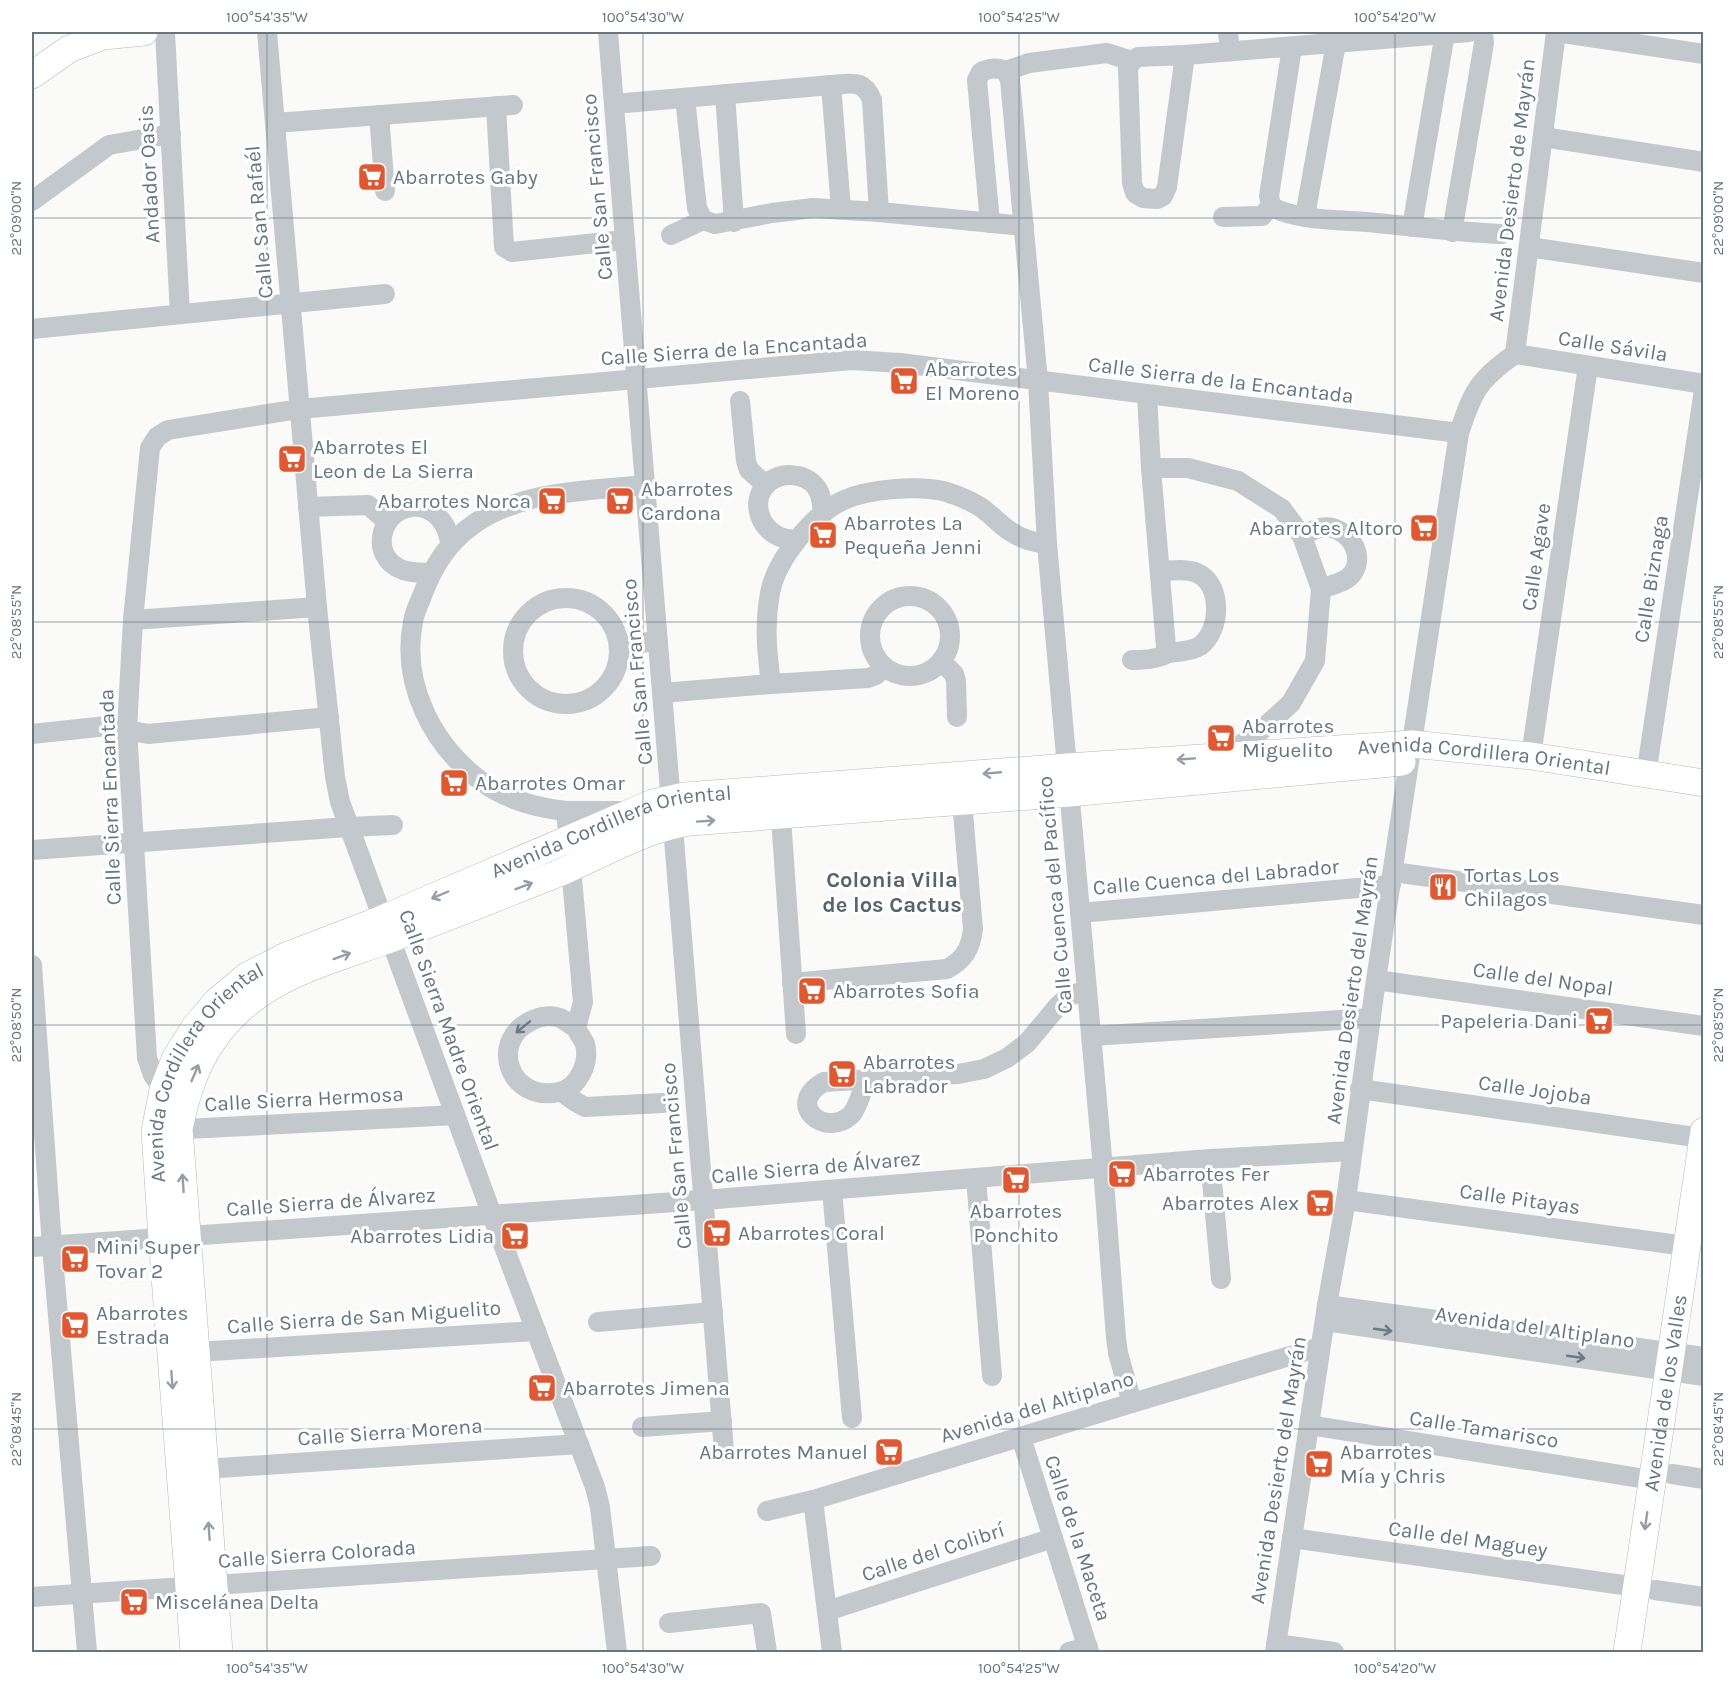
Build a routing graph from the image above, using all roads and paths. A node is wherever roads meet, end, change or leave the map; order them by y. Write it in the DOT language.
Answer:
graph roads {
  1 [pos="62,32"];
  2 [pos="144,32"];
  3 [pos="165,32"];
  4 [pos="267,32"];
  5 [pos="608,32"];
  6 [pos="1478,32"];
  7 [pos="1556,32"];
  8 [pos="1444,33"];
  9 [pos="1229,41"];
  10 [pos="1336,43"];
  11 [pos="1292,47"];
  12 [pos="32,53"];
  13 [pos="1704,54"];
  14 [pos="1185,56"];
  15 [pos="1132,61"];
  16 [pos="1006,71"];
  17 [pos="32,75"];
  18 [pos="831,85"];
  19 [pos="725,94"];
  20 [pos="685,98"];
  21 [pos="614,104"];
  22 [pos="379,115"];
  23 [pos="275,123"];
  24 [pos="171,134"];
  25 [pos="1543,137"];
  26 [pos="1704,162"];
  27 [pos="384,191"];
  28 [pos="32,201"];
  29 [pos="1271,206"];
  30 [pos="841,209"];
  31 [pos="879,212"];
  32 [pos="1305,216"];
  33 [pos="1223,217"];
  34 [pos="703,220"];
  35 [pos="734,222"];
  36 [pos="990,223"];
  37 [pos="1024,226"];
  38 [pos="1412,227"];
  39 [pos="1452,232"];
  40 [pos="1501,234"];
  41 [pos="671,235"];
  42 [pos="625,240"];
  43 [pos="1529,247"];
  44 [pos="1704,273"];
  45 [pos="385,294"];
  46 [pos="290,303"];
  47 [pos="180,314"];
  48 [pos="32,329"];
  49 [pos="1515,354"];
  50 [pos="1588,366"];
  51 [pos="637,379"];
  52 [pos="1038,381"];
  53 [pos="1704,384"];
  54 [pos="1704,390"];
  55 [pos="1147,395"];
  56 [pos="740,401"];
  57 [pos="299,409"];
  58 [pos="1459,433"];
  59 [pos="157,437"];
  60 [pos="1151,468"];
  61 [pos="645,484"];
  62 [pos="766,485"];
  63 [pos="308,507"];
  64 [pos="823,514"];
  65 [pos="387,521"];
  66 [pos="1302,536"];
  67 [pos="796,540"];
  68 [pos="451,544"];
  69 [pos="1047,544"];
  70 [pos="1160,571"];
  71 [pos="430,573"];
  72 [pos="1321,589"];
  73 [pos="317,607"];
  74 [pos="133,620"];
  75 [pos="658,641"];
  76 [pos="620,645"];
  77 [pos="1171,652"];
  78 [pos="1132,660"];
  79 [pos="941,661"];
  80 [pos="884,667"];
  81 [pos="771,684"];
  82 [pos="662,693"];
  83 [pos="329,717"];
  84 [pos="957,717"];
  85 [pos="127,729"];
  86 [pos="32,734"];
  87 [pos="1411,753"];
  88 [pos="1531,756"];
  89 [pos="1221,757"];
  90 [pos="1068,767"];
  91 [pos="1646,775"];
  92 [pos="1704,783"];
  93 [pos="961,788"];
  94 [pos="1070,793"];
  95 [pos="671,798"];
  96 [pos="779,802"];
  97 [pos="1704,802"];
  98 [pos="566,810"];
  99 [pos="636,810"];
  100 [pos="673,824"];
  101 [pos="393,825"];
  102 [pos="348,827"];
  103 [pos="569,840"];
  104 [pos="133,843"];
  105 [pos="32,850"];
  106 [pos="571,868"];
  107 [pos="1392,878"];
  108 [pos="1080,913"];
  109 [pos="1704,915"];
  110 [pos="386,929"];
  111 [pos="32,965"];
  112 [pos="1376,980"];
  113 [pos="792,983"];
  114 [pos="1087,990"];
  115 [pos="1371,1018"];
  116 [pos="1704,1026"];
  117 [pos="576,1028"];
  118 [pos="796,1035"];
  119 [pos="1091,1036"];
  120 [pos="867,1080"];
  121 [pos="1360,1089"];
  122 [pos="163,1090"];
  123 [pos="562,1092"];
  124 [pos="663,1103"];
  125 [pos="455,1115"];
  126 [pos="172,1124"];
  127 [pos="1703,1134"];
  128 [pos="1352,1151"];
  129 [pos="1210,1159"];
  130 [pos="1103,1168"];
  131 [pos="976,1178"];
  132 [pos="832,1190"];
  133 [pos="704,1200"];
  134 [pos="1346,1200"];
  135 [pos="492,1215"];
  136 [pos="174,1237"];
  137 [pos="52,1246"];
  138 [pos="32,1247"];
  139 [pos="1695,1251"];
  140 [pos="1221,1279"];
  141 [pos="713,1312"];
  142 [pos="1326,1313"];
  143 [pos="598,1322"];
  144 [pos="536,1331"];
  145 [pos="1320,1347"];
  146 [pos="196,1352"];
  147 [pos="1687,1364"];
  148 [pos="992,1376"];
  149 [pos="1132,1402"];
  150 [pos="852,1418"];
  151 [pos="722,1421"];
  152 [pos="1309,1425"];
  153 [pos="642,1427"];
  154 [pos="1021,1437"];
  155 [pos="579,1444"];
  156 [pos="724,1451"];
  157 [pos="205,1469"];
  158 [pos="1662,1477"];
  159 [pos="1704,1479"];
  160 [pos="813,1500"];
  161 [pos="767,1512"];
  162 [pos="1053,1538"];
  163 [pos="1292,1538"];
  164 [pos="651,1556"];
  165 [pos="606,1558"];
  166 [pos="201,1586"];
  167 [pos="1646,1589"];
  168 [pos="82,1594"];
  169 [pos="32,1597"];
  170 [pos="1704,1597"];
  171 [pos="827,1611"];
  172 [pos="669,1623"];
  173 [pos="1276,1648"];
  174 [pos="1089,1650"];
  175 [pos="87,1653"];
  176 [pos="194,1653"];
  177 [pos="219,1653"];
  178 [pos="617,1653"];
  179 [pos="767,1653"];
  180 [pos="832,1653"];
  181 [pos="1068,1653"];
  182 [pos="1335,1653"];
  183 [pos="1627,1653"];
  184 [pos="1646,1653"];
  1 -- 12 [label="street"];
  2 -- 17 [label="street"];
  3 -- 24 [label="street, Andador Oasis"];
  4 -- 23 [label="street, Calle San Rafaél"];
  5 -- 21 [label="street, Calle San Francisco"];
  6 -- 8 [label="street"];
  6 -- 39 [label="street"];
  7 -- 13 [label="street"];
  7 -- 25 [label="street, Avenida Desierto de Mayrán"];
  8 -- 10 [label="street"];
  8 -- 38 [label="street"];
  9 -- 11 [label="street"];
  9 -- 14 [label="street"];
  10 -- 11 [label="street"];
  10 -- 32 [label="street"];
  11 -- 29 [label="street"];
  14 -- 15 [label="street"];
  14 -- 15 [label="street"];
  15 -- 16 [label="street"];
  16 -- 36 [label="street"];
  16 -- 37 [label="street, Calle Cuenca del Pacífico"];
  18 -- 19 [label="street"];
  18 -- 30 [label="street"];
  18 -- 31 [label="street"];
  19 -- 20 [label="street"];
  19 -- 35 [label="street"];
  20 -- 21 [label="street"];
  20 -- 34 [label="street"];
  21 -- 42 [label="street, Calle San Francisco"];
  22 -- 23 [label="street"];
  22 -- 27 [label="street"];
  22 -- 42 [label="street"];
  23 -- 46 [label="street, Calle San Rafaél"];
  24 -- 28 [label="street"];
  24 -- 47 [label="street, Andador Oasis"];
  25 -- 26 [label="street"];
  25 -- 43 [label="street, Avenida Desierto de Mayrán"];
  29 -- 32 [label="street"];
  29 -- 33 [label="street"];
  30 -- 31 [label="street"];
  30 -- 35 [label="street"];
  31 -- 36 [label="street"];
  32 -- 38 [label="street"];
  34 -- 35 [label="street"];
  34 -- 41 [label="street"];
  36 -- 37 [label="street"];
  37 -- 52 [label="street, Calle Cuenca del Pacífico"];
  38 -- 39 [label="street"];
  39 -- 40 [label="street"];
  42 -- 51 [label="street, Calle San Francisco"];
  43 -- 44 [label="street"];
  43 -- 49 [label="street, Avenida Desierto de Mayrán"];
  45 -- 46 [label="street"];
  46 -- 47 [label="street"];
  46 -- 57 [label="street, Calle San Rafaél"];
  47 -- 48 [label="street"];
  49 -- 50 [label="street, Calle Sávila"];
  49 -- 58 [label="street, Avenida Desierto del Mayrán"];
  50 -- 53 [label="street, Calle Sávila"];
  50 -- 88 [label="street, Calle Agave"];
  51 -- 52 [label="street, Calle Sierra de la Encantada"];
  51 -- 57 [label="street, Calle Sierra de la Encantada"];
  51 -- 61 [label="street, Calle San Francisco"];
  52 -- 55 [label="street, Calle Sierra de la Encantada"];
  52 -- 69 [label="street, Calle Cuenca del Pacífico"];
  54 -- 91 [label="street, Calle Biznaga"];
  55 -- 58 [label="street, Calle Sierra de la Encantada"];
  55 -- 60 [label="street"];
  56 -- 62 [label="street"];
  57 -- 59 [label="street, Calle Sierra de la Encantada"];
  57 -- 63 [label="street, Calle Sierra Madre Oriental"];
  58 -- 87 [label="street, Avenida Desierto del Mayrán"];
  59 -- 74 [label="street, Calle Sierra Encantada"];
  60 -- 66 [label="street"];
  60 -- 70 [label="street"];
  61 -- 68 [label="street"];
  61 -- 75 [label="street, Calle San Francisco"];
  62 -- 64 [label="street"];
  62 -- 67 [label="street"];
  63 -- 65 [label="street"];
  63 -- 73 [label="street, Calle Sierra Madre Oriental"];
  64 -- 67 [label="street"];
  64 -- 69 [label="street"];
  65 -- 68 [label="street"];
  65 -- 71 [label="street"];
  66 -- 72 [label="street"];
  66 -- 72 [label="street"];
  67 -- 81 [label="street"];
  68 -- 71 [label="street"];
  69 -- 90 [label="street, Calle Cuenca del Pacífico"];
  70 -- 77 [label="street"];
  70 -- 77 [label="street"];
  71 -- 98 [label="street"];
  72 -- 89 [label="street"];
  73 -- 74 [label="street"];
  73 -- 83 [label="street, Calle Sierra Madre Oriental"];
  74 -- 85 [label="street, Calle Sierra Encantada"];
  75 -- 76 [label="street"];
  75 -- 82 [label="street, Calle San Francisco"];
  76 -- 76 [label="street"];
  77 -- 78 [label="street"];
  79 -- 80 [label="street"];
  79 -- 80 [label="street"];
  79 -- 84 [label="street"];
  80 -- 81 [label="street"];
  81 -- 82 [label="street"];
  82 -- 95 [label="street, Calle San Francisco"];
  83 -- 85 [label="street"];
  83 -- 102 [label="street, Calle Sierra Madre Oriental"];
  85 -- 86 [label="street"];
  85 -- 104 [label="street, Calle Sierra Encantada"];
  87 -- 88 [label="street, Avenida Cordillera Oriental"];
  87 -- 89 [label="street, Avenida Cordillera Oriental"];
  87 -- 94 [label="street, Avenida Cordillera Oriental"];
  87 -- 97 [label="street, Avenida Cordillera Oriental"];
  87 -- 107 [label="street, Avenida Desierto del Mayrán"];
  88 -- 91 [label="street, Avenida Cordillera Oriental"];
  89 -- 90 [label="street, Avenida Cordillera Oriental, one-way"];
  90 -- 93 [label="street, Avenida Cordillera Oriental, one-way"];
  90 -- 94 [label="street, Calle Cuenca del Pacífico"];
  91 -- 92 [label="street, Avenida Cordillera Oriental"];
  93 -- 94 [label="street, Avenida Cordillera Oriental"];
  93 -- 96 [label="street, Avenida Cordillera Oriental"];
  93 -- 113 [label="street"];
  94 -- 108 [label="street, Calle Cuenca del Pacífico"];
  95 -- 96 [label="street, Avenida Cordillera Oriental"];
  95 -- 99 [label="street, Avenida Cordillera Oriental"];
  95 -- 100 [label="street, Calle San Francisco"];
  100 -- 96 [label="street, Avenida Cordillera Oriental, one-way"];
  96 -- 113 [label="street"];
  98 -- 99 [label="street"];
  98 -- 103 [label="street"];
  99 -- 103 [label="street, Avenida Cordillera Oriental"];
  100 -- 106 [label="street, Avenida Cordillera Oriental"];
  100 -- 133 [label="street, Calle San Francisco"];
  101 -- 102 [label="street"];
  102 -- 104 [label="street"];
  102 -- 110 [label="street, Calle Sierra Madre Oriental"];
  103 -- 106 [label="street"];
  103 -- 110 [label="street, Avenida Cordillera Oriental, one-way"];
  104 -- 105 [label="street"];
  104 -- 122 [label="street, Calle Sierra Encantada"];
  110 -- 106 [label="street, Avenida Cordillera Oriental, one-way"];
  106 -- 117 [label="street"];
  107 -- 108 [label="street, Calle Cuenca del Labrador"];
  107 -- 109 [label="street, Calle Cuenca del Labrador"];
  107 -- 112 [label="street, Avenida Desierto del Mayrán"];
  108 -- 114 [label="street, Calle Cuenca del Pacífico"];
  110 -- 122 [label="street, Avenida Cordillera Oriental"];
  110 -- 125 [label="street, Calle Sierra Madre Oriental"];
  126 -- 110 [label="street, Avenida Cordillera Oriental, one-way"];
  111 -- 137 [label="street"];
  112 -- 115 [label="street, Avenida Desierto del Mayrán"];
  112 -- 116 [label="street, Calle del Nopal"];
  113 -- 118 [label="street"];
  114 -- 119 [label="street, Calle Cuenca del Pacífico"];
  114 -- 120 [label="street"];
  115 -- 119 [label="street"];
  115 -- 121 [label="street, Avenida Desierto del Mayrán"];
  117 -- 123 [label="street"];
  117 -- 123 [label="street, one-way"];
  119 -- 130 [label="street, Calle Cuenca del Pacífico"];
  121 -- 127 [label="street, Calle Jojoba"];
  121 -- 128 [label="street, Avenida Desierto del Mayrán"];
  122 -- 126 [label="street, Avenida Cordillera Oriental"];
  123 -- 124 [label="street"];
  125 -- 126 [label="street, Calle Sierra Hermosa"];
  125 -- 135 [label="street, Calle Sierra Madre Oriental"];
  126 -- 136 [label="street, Avenida Cordillera Oriental"];
  127 -- 139 [label="street, Avenida de los Valles"];
  128 -- 129 [label="street, Calle Sierra de Álvarez"];
  128 -- 134 [label="street, Avenida Desierto del Mayrán"];
  129 -- 130 [label="street, Calle Sierra de Álvarez"];
  129 -- 140 [label="street"];
  130 -- 131 [label="street, Calle Sierra de Álvarez"];
  130 -- 149 [label="street, Calle Cuenca del Pacífico"];
  131 -- 132 [label="street, Calle Sierra de Álvarez"];
  131 -- 148 [label="street"];
  132 -- 133 [label="street, Calle Sierra de Álvarez"];
  132 -- 150 [label="street"];
  133 -- 135 [label="street, Calle Sierra de Álvarez"];
  133 -- 141 [label="street, Calle San Francisco"];
  134 -- 139 [label="street, Calle Pitayas"];
  134 -- 142 [label="street, Avenida Desierto del Mayrán"];
  135 -- 136 [label="street, Calle Sierra de Álvarez"];
  135 -- 144 [label="street, Calle Sierra Madre Oriental"];
  136 -- 137 [label="street, Calle Sierra de Álvarez"];
  136 -- 146 [label="street, Avenida Cordillera Oriental"];
  136 -- 166 [label="street, Avenida Cordillera Oriental, one-way"];
  137 -- 138 [label="street, Calle Sierra de Álvarez"];
  137 -- 168 [label="street"];
  139 -- 147 [label="street, Avenida de los Valles"];
  141 -- 143 [label="street"];
  141 -- 151 [label="street, Calle San Francisco"];
  142 -- 145 [label="street, Avenida Desierto del Mayrán"];
  142 -- 147 [label="street, Avenida del Altiplano"];
  144 -- 146 [label="street, Calle Sierra de San Miguelito"];
  144 -- 155 [label="street, Calle Sierra Madre Oriental"];
  145 -- 149 [label="street, Avenida del Altiplano"];
  145 -- 152 [label="street, Avenida Desierto del Mayrán"];
  146 -- 157 [label="street, Avenida Cordillera Oriental"];
  147 -- 158 [label="street, Avenida de los Valles"];
  149 -- 154 [label="street, Avenida del Altiplano"];
  151 -- 153 [label="street"];
  151 -- 156 [label="street, Calle San Francisco"];
  152 -- 158 [label="street, Calle Tamarisco"];
  152 -- 163 [label="street, Avenida Desierto del Mayrán"];
  154 -- 160 [label="street, Avenida del Altiplano"];
  154 -- 162 [label="street, Calle de la Maceta"];
  155 -- 157 [label="street, Calle Sierra Morena"];
  155 -- 165 [label="street, Calle Sierra Madre Oriental"];
  166 -- 157 [label="street, Avenida Cordillera Oriental, one-way"];
  158 -- 159 [label="street, Calle Tamarisco"];
  158 -- 167 [label="street, Avenida de los Valles"];
  160 -- 161 [label="street, Avenida del Altiplano"];
  160 -- 171 [label="street"];
  162 -- 171 [label="street, Calle del Colibrí"];
  162 -- 174 [label="street, Calle de la Maceta"];
  163 -- 167 [label="street, Calle del Maguey"];
  163 -- 173 [label="street, Avenida Desierto del Mayrán"];
  164 -- 165 [label="street, Calle Sierra Colorada"];
  165 -- 166 [label="street, Calle Sierra Colorada"];
  165 -- 178 [label="street, Calle Sierra Madre Oriental"];
  166 -- 168 [label="street, Calle Sierra Colorada"];
  166 -- 176 [label="street, Avenida Cordillera Oriental"];
  166 -- 177 [label="street, Avenida Cordillera Oriental"];
  167 -- 170 [label="street, Calle del Maguey"];
  167 -- 183 [label="street, Avenida de los Valles"];
  167 -- 184 [label="street, Avenida de los Valles"];
  168 -- 169 [label="street, Calle Sierra Colorada"];
  168 -- 175 [label="street"];
  171 -- 180 [label="street"];
  172 -- 179 [label="street"];
  173 -- 182 [label="street"];
  174 -- 181 [label="street"];
}
